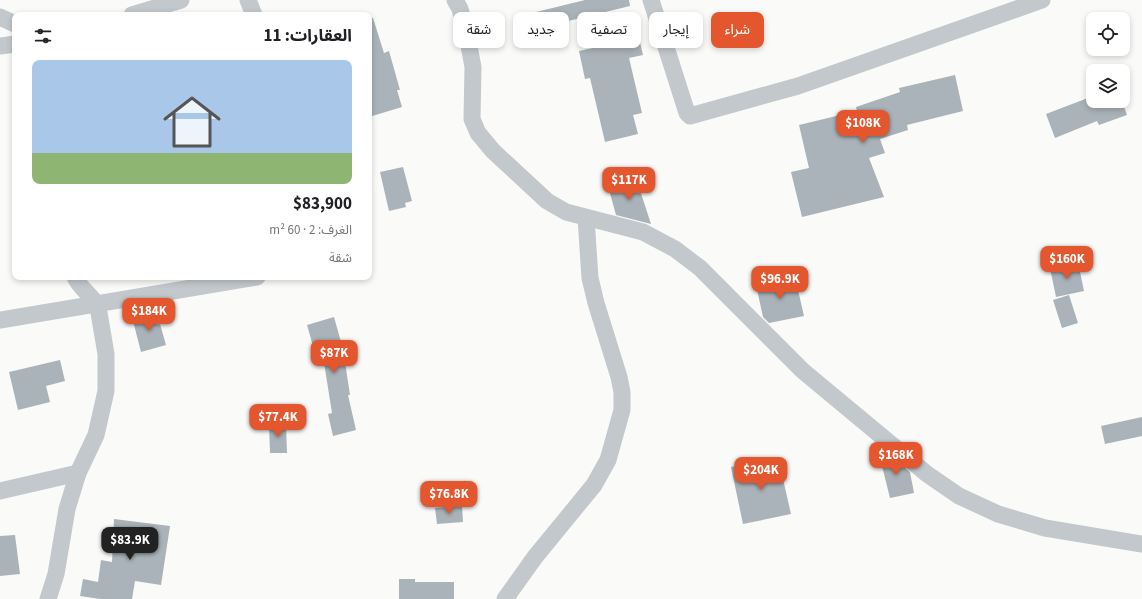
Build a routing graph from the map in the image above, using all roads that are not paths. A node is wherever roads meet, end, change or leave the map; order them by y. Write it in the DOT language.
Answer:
graph roads {
  1 [pos="181,0"];
  2 [pos="248,0"];
  3 [pos="455,0"];
  4 [pos="651,0"];
  5 [pos="1042,0"];
  6 [pos="142,12"];
  7 [pos="253,12"];
  8 [pos="0,16"];
  9 [pos="12,22"];
  10 [pos="12,44"];
  11 [pos="0,46"];
  12 [pos="586,218"];
  13 [pos="78,280"];
  14 [pos="239,280"];
  15 [pos="97,304"];
  16 [pos="0,320"];
  17 [pos="78,472"];
  18 [pos="0,491"];
  19 [pos="1142,544"];
  20 [pos="48,599"];
  21 [pos="505,599"];
  1 -- 6 [label="street"];
  2 -- 7 [label="street"];
  3 -- 12 [label="street"];
  4 -- 5 [label="street"];
  8 -- 9 [label="street"];
  10 -- 11 [label="street"];
  12 -- 19 [label="street"];
  12 -- 21 [label="street"];
  13 -- 15 [label="street"];
  14 -- 15 [label="street"];
  15 -- 16 [label="street"];
  15 -- 17 [label="street"];
  17 -- 18 [label="street"];
  17 -- 20 [label="street"];
}
